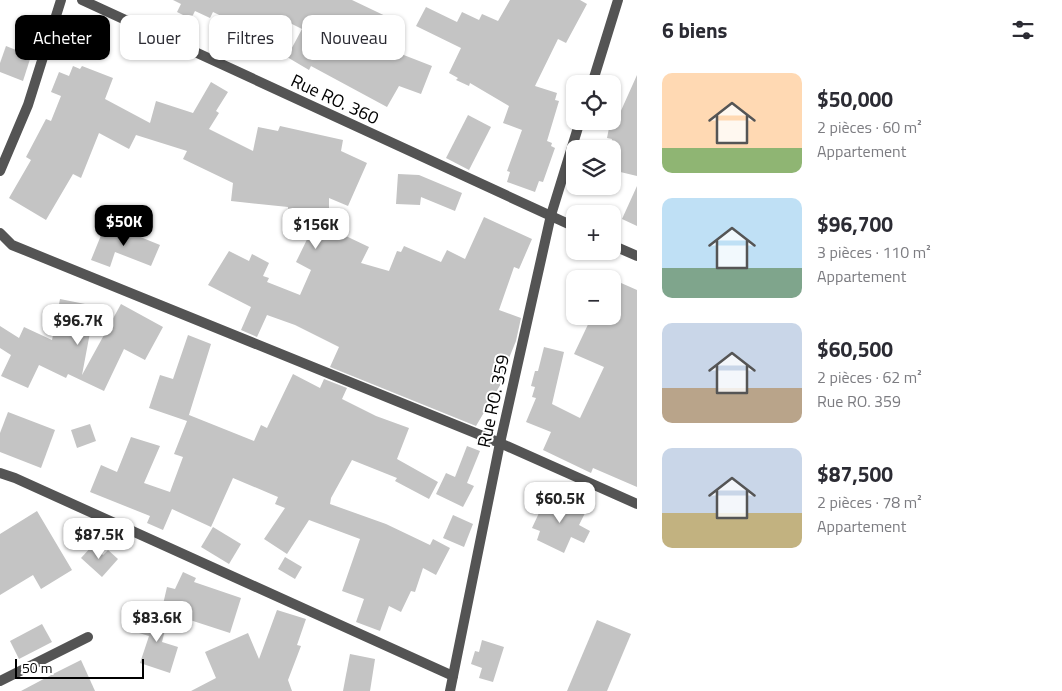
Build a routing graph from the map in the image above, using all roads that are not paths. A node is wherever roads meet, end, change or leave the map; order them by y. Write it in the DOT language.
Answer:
graph roads {
  1 [pos="61,0"];
  2 [pos="82,0"];
  3 [pos="618,0"];
  4 [pos="595,75"];
  5 [pos="577,130"];
  6 [pos="0,172"];
  7 [pos="550,215"];
  8 [pos="566,223"];
  9 [pos="0,233"];
  10 [pos="621,249"];
  11 [pos="637,256"];
  12 [pos="500,443"];
  13 [pos="0,474"];
  14 [pos="637,504"];
  15 [pos="88,637"];
  16 [pos="453,676"];
  17 [pos="0,681"];
  18 [pos="450,691"];
  1 -- 6 [label="street"];
  2 -- 7 [label="street, Rue RO. 360"];
  3 -- 4 [label="street"];
  5 -- 7 [label="street, Rue RO. 359"];
  7 -- 8 [label="street, Rue RO. 360"];
  7 -- 12 [label="street, Rue RO. 359"];
  9 -- 12 [label="street"];
  10 -- 11 [label="street"];
  12 -- 14 [label="street"];
  12 -- 16 [label="street, Rue RO. 359"];
  13 -- 16 [label="street"];
  15 -- 17 [label="street"];
  16 -- 18 [label="street, Rue RO. 359"];
}
